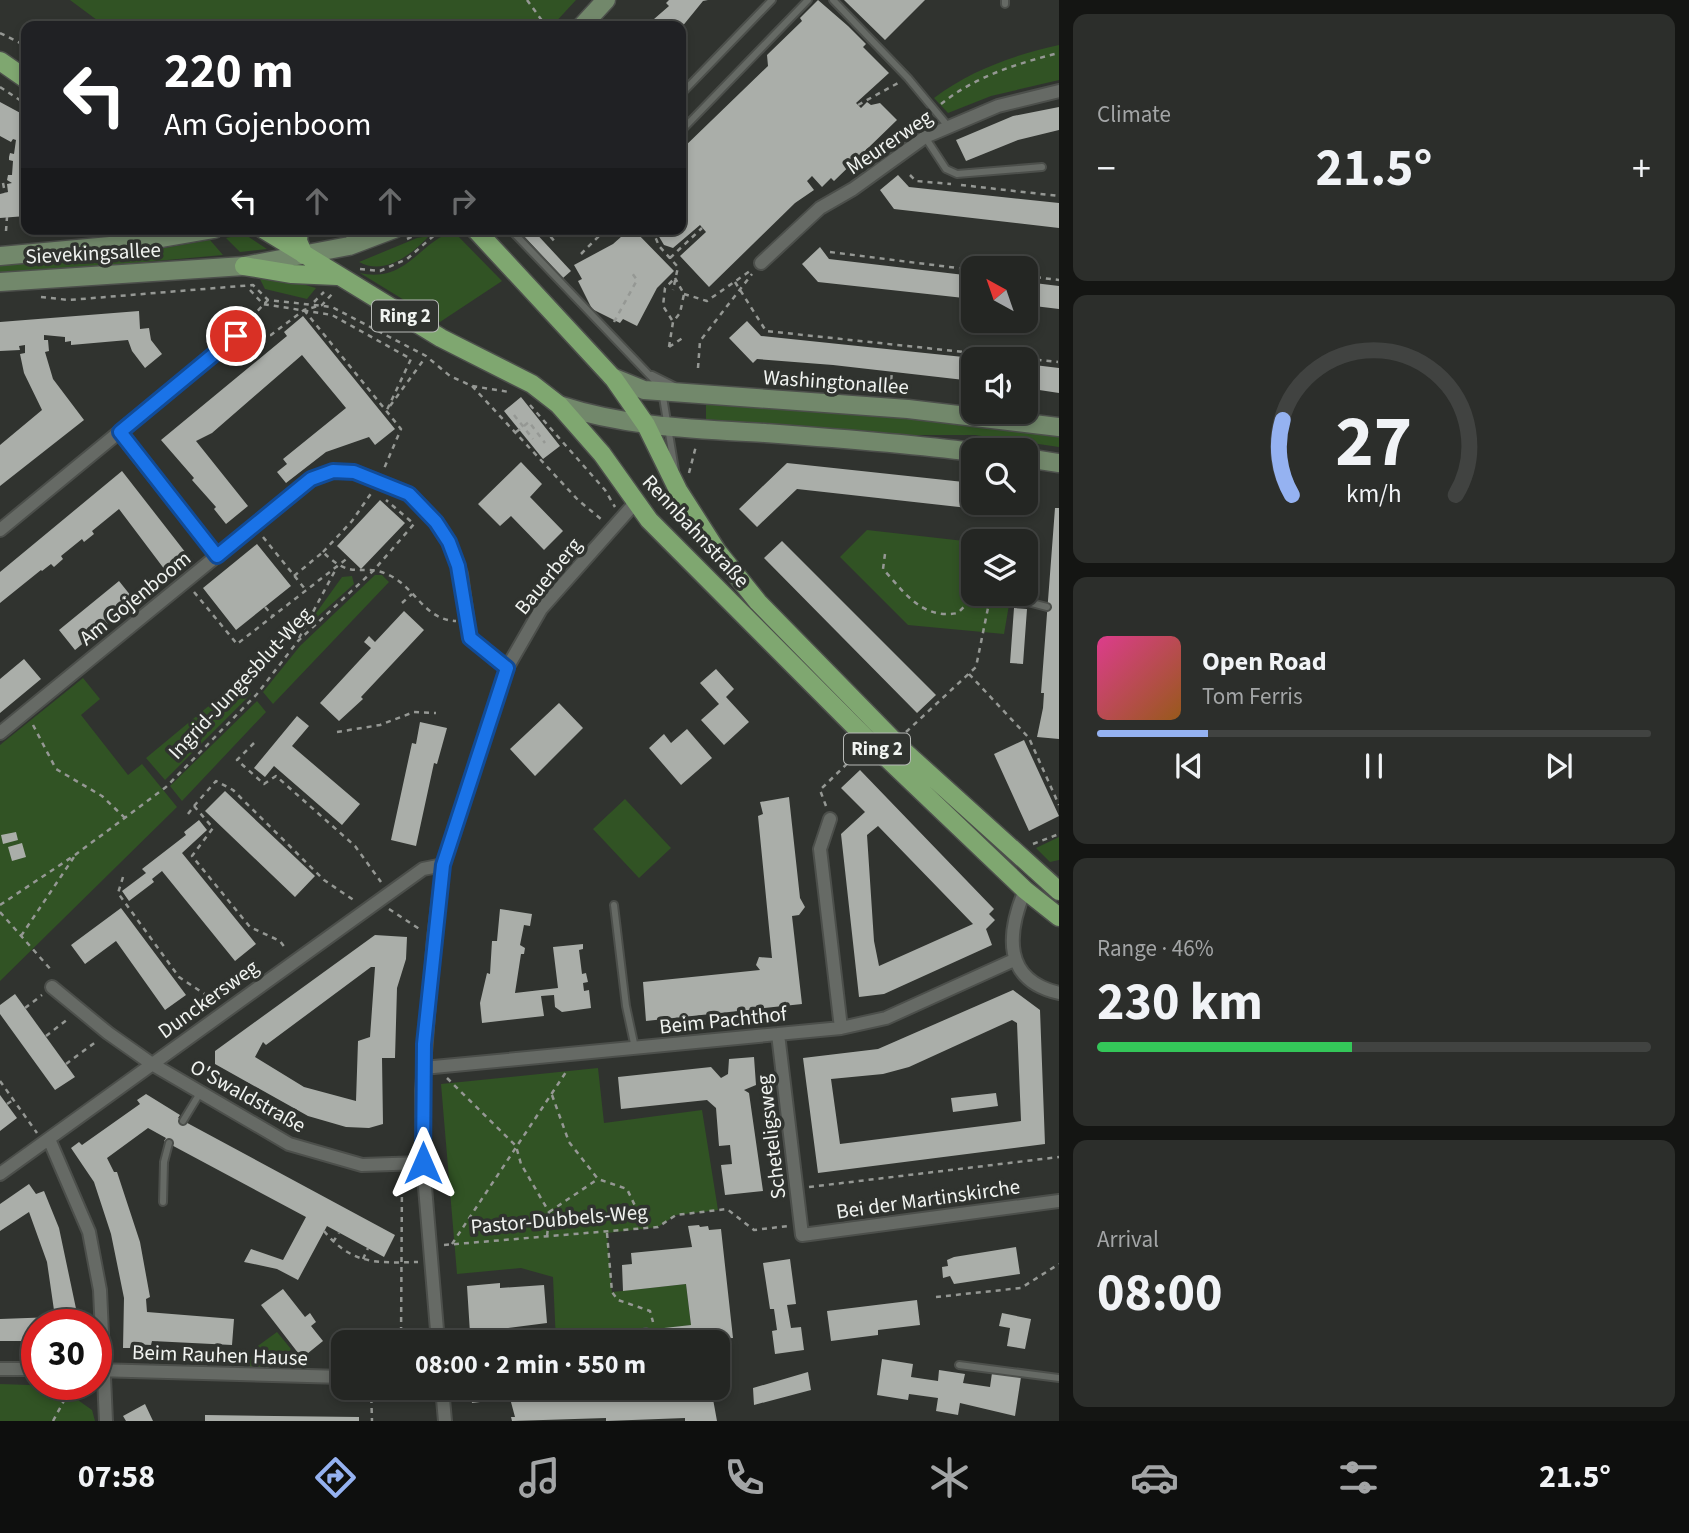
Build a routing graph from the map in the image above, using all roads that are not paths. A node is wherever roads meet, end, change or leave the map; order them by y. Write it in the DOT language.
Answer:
graph roads {
  1 [pos="606,0"];
  2 [pos="772,0"];
  3 [pos="808,0"];
  4 [pos="833,0"];
  5 [pos="587,21"];
  6 [pos="879,36"];
  7 [pos="873,42"];
  8 [pos="0,54"];
  9 [pos="0,61"];
  10 [pos="21,61"];
  11 [pos="21,76"];
  12 [pos="686,89"];
  13 [pos="1059,91"];
  14 [pos="947,125"];
  15 [pos="686,126"];
  16 [pos="925,137"];
  17 [pos="1042,167"];
  18 [pos="135,235"];
  19 [pos="179,235"];
  20 [pos="273,235"];
  21 [pos="298,235"];
  22 [pos="380,235"];
  23 [pos="481,235"];
  24 [pos="516,235"];
  25 [pos="121,245"];
  26 [pos="304,255"];
  27 [pos="0,256"];
  28 [pos="761,263"];
  29 [pos="244,265"];
  30 [pos="0,282"];
  31 [pos="332,287"];
  32 [pos="236,336"];
  33 [pos="647,373"];
  34 [pos="613,378"];
  35 [pos="662,391"];
  36 [pos="691,394"];
  37 [pos="559,405"];
  38 [pos="646,425"];
  39 [pos="1059,427"];
  40 [pos="669,428"];
  41 [pos="120,432"];
  42 [pos="961,450"];
  43 [pos="1038,460"];
  44 [pos="1059,463"];
  45 [pos="682,485"];
  46 [pos="635,503"];
  47 [pos="0,530"];
  48 [pos="217,556"];
  49 [pos="1038,605"];
  50 [pos="1047,607"];
  51 [pos="507,668"];
  52 [pos="0,733"];
  53 [pos="830,819"];
  54 [pos="443,865"];
  55 [pos="1025,890"];
  56 [pos="1059,891"];
  57 [pos="614,905"];
  58 [pos="1059,917"];
  59 [pos="1014,960"];
  60 [pos="52,987"];
  61 [pos="1059,993"];
  62 [pos="841,1028"];
  63 [pos="778,1034"];
  64 [pos="635,1048"];
  65 [pos="152,1063"];
  66 [pos="424,1068"];
  67 [pos="200,1093"];
  68 [pos="183,1121"];
  69 [pos="46,1141"];
  70 [pos="169,1143"];
  71 [pos="423,1163"];
  72 [pos="0,1174"];
  73 [pos="1059,1201"];
  74 [pos="163,1202"];
  75 [pos="802,1235"];
  76 [pos="100,1309"];
  77 [pos="437,1330"];
  78 [pos="959,1365"];
  79 [pos="0,1368"];
  80 [pos="21,1369"];
  81 [pos="112,1371"];
  82 [pos="331,1377"];
  83 [pos="1059,1378"];
  84 [pos="103,1400"];
  85 [pos="443,1400"];
  86 [pos="106,1421"];
  87 [pos="445,1421"];
  1 -- 5 [label="street"];
  2 -- 12 [label="lane"];
  3 -- 15 [label="lane"];
  4 -- 7 [label="lane"];
  6 -- 7 [label="lane"];
  7 -- 14 [label="lane"];
  8 -- 10 [label="main road"];
  9 -- 11 [label="main road"];
  13 -- 14 [label="street, Meurerweg"];
  14 -- 16 [label="street, Meurerweg"];
  16 -- 17 [label="lane"];
  16 -- 28 [label="street, Meurerweg"];
  18 -- 25 [label="street"];
  19 -- 25 [label="street, Sievekingsallee"];
  20 -- 26 [label="main road, Rennbahnstraße"];
  21 -- 26 [label="main road"];
  22 -- 26 [label="street, Sievekingsallee"];
  23 -- 34 [label="main road, Rennbahnstraße"];
  24 -- 33 [label="lane"];
  25 -- 27 [label="street, Sievekingsallee"];
  26 -- 29 [label="street, Sievekingsallee"];
  26 -- 31 [label="main road, Rennbahnstraße"];
  29 -- 30 [label="street, Sievekingsallee"];
  29 -- 31 [label="main road"];
  31 -- 37 [label="main road, Rennbahnstraße / Ring 2"];
  32 -- 41 [label="street"];
  33 -- 35 [label="lane"];
  33 -- 36 [label="lane"];
  34 -- 35 [label="street, Washingtonallee"];
  34 -- 38 [label="main road, Rennbahnstraße"];
  35 -- 36 [label="street, Washingtonallee"];
  35 -- 40 [label="lane"];
  36 -- 39 [label="street, Washingtonallee"];
  37 -- 38 [label="street"];
  37 -- 46 [label="main road, Rennbahnstraße / Ring 2"];
  38 -- 40 [label="street"];
  38 -- 45 [label="main road, Rennbahnstraße"];
  40 -- 42 [label="street"];
  40 -- 45 [label="lane"];
  41 -- 47 [label="street"];
  41 -- 48 [label="street"];
  43 -- 44 [label="street"];
  45 -- 56 [label="main road, Rennbahnstraße / Ring 2"];
  46 -- 51 [label="street, Bauerberg"];
  46 -- 55 [label="main road, Rennbahnstraße / Ring 2"];
  48 -- 51 [label="street, Am Gojenboom"];
  48 -- 52 [label="street, Am Gojenboom"];
  49 -- 50 [label="lane"];
  51 -- 54 [label="street, Bauerberg"];
  53 -- 62 [label="street"];
  54 -- 65 [label="street, Dunckersweg"];
  54 -- 66 [label="street, Bauerberg"];
  55 -- 58 [label="main road, Rennbahnstraße / Ring 2"];
  55 -- 59 [label="street"];
  57 -- 64 [label="lane"];
  59 -- 61 [label="street"];
  59 -- 62 [label="street, Beim Pachthof"];
  60 -- 65 [label="street, O'Swaldstraße"];
  62 -- 63 [label="street, Beim Pachthof"];
  63 -- 64 [label="street, Beim Pachthof"];
  63 -- 75 [label="street, Scheteligsweg"];
  64 -- 66 [label="street, Beim Pachthof"];
  65 -- 67 [label="street, O'Swaldstraße"];
  65 -- 69 [label="street, Dunckersweg"];
  66 -- 71 [label="street, Bauerberg"];
  67 -- 68 [label="lane"];
  67 -- 71 [label="street, O'Swaldstraße"];
  69 -- 72 [label="street, Dunckersweg"];
  69 -- 76 [label="street"];
  70 -- 74 [label="lane"];
  71 -- 77 [label="street, Bauerberg"];
  73 -- 75 [label="street, Bei der Martinskirche"];
  78 -- 83 [label="lane"];
  79 -- 80 [label="street"];
  81 -- 82 [label="street, Beim Rauhen Hause"];
  84 -- 86 [label="street"];
  85 -- 87 [label="street"];
}
